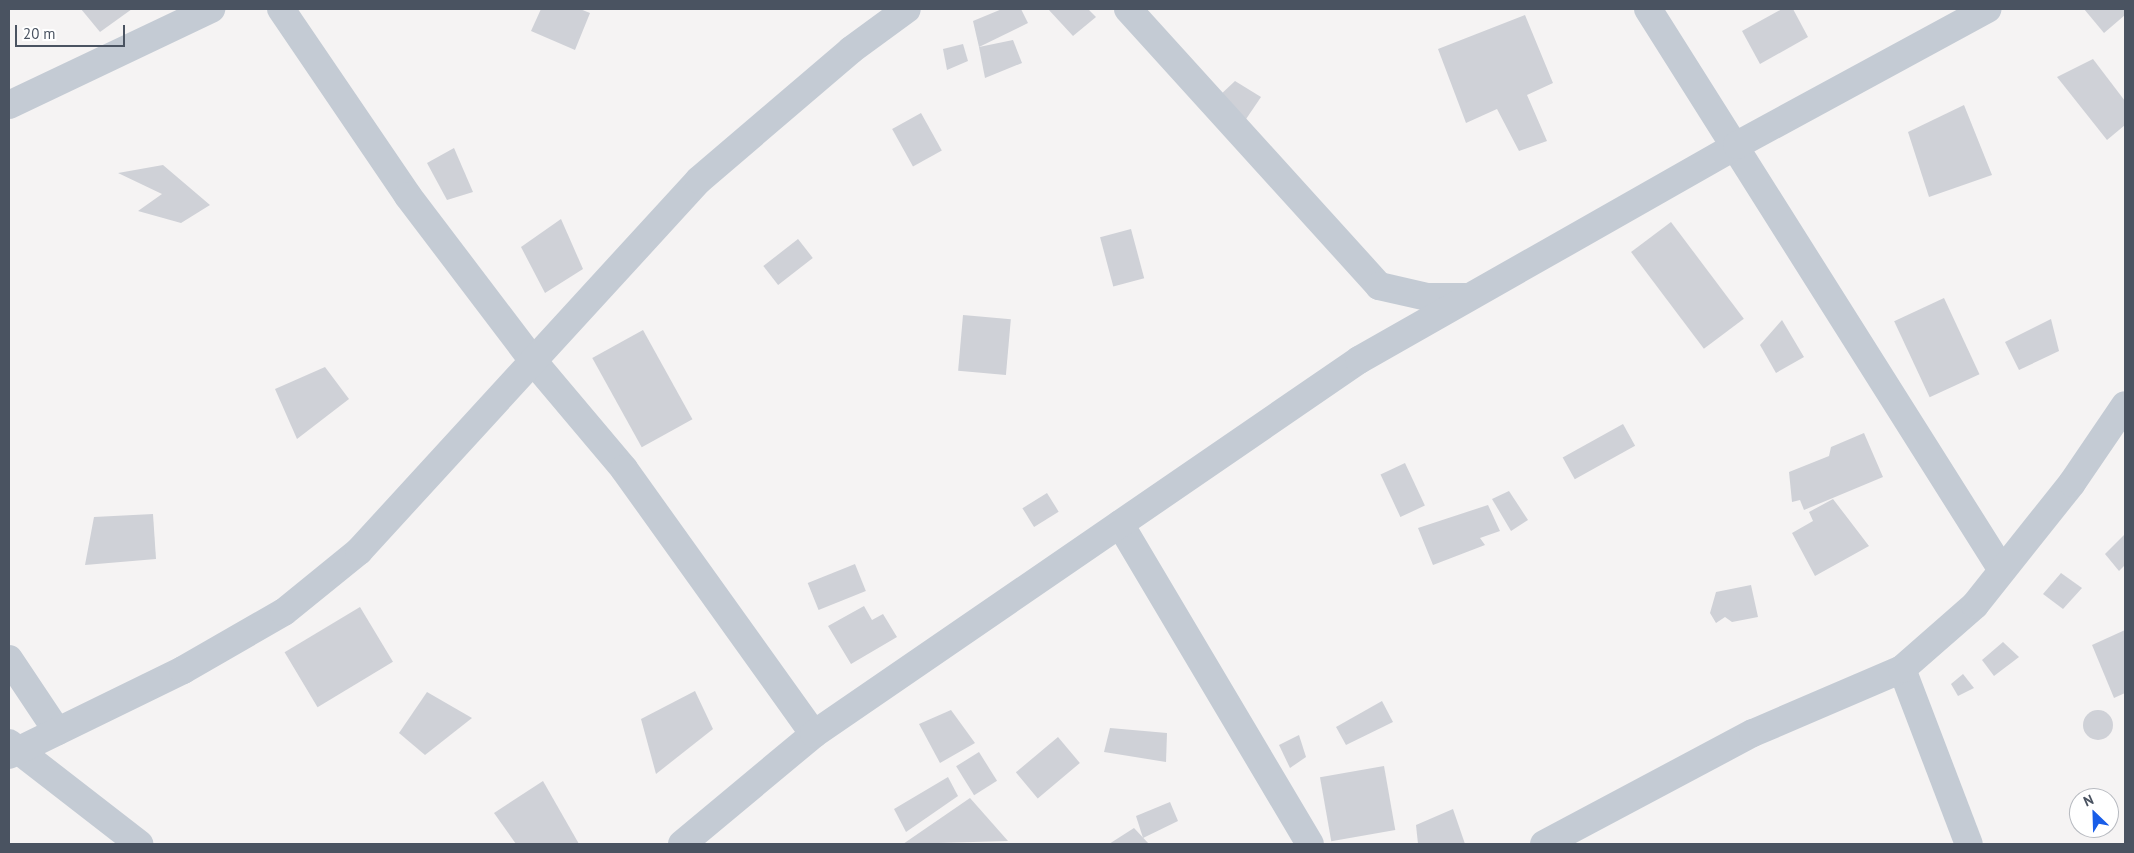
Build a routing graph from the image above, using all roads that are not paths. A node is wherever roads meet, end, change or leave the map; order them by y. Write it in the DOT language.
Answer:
graph roads {
  1 [pos="211,9"];
  2 [pos="281,9"];
  3 [pos="907,9"];
  4 [pos="1128,9"];
  5 [pos="1648,9"];
  6 [pos="1988,9"];
  7 [pos="9,105"];
  8 [pos="1737,145"];
  9 [pos="1465,297"];
  10 [pos="534,362"];
  11 [pos="2125,405"];
  12 [pos="1120,524"];
  13 [pos="2002,570"];
  14 [pos="9,659"];
  15 [pos="1902,669"];
  16 [pos="57,731"];
  17 [pos="814,734"];
  18 [pos="12,750"];
  19 [pos="139,844"];
  20 [pos="682,844"];
  21 [pos="1310,844"];
  22 [pos="1544,844"];
  23 [pos="1969,844"];
  1 -- 7 [label="street"];
  2 -- 10 [label="street"];
  3 -- 10 [label="street"];
  4 -- 9 [label="street"];
  5 -- 8 [label="street"];
  6 -- 8 [label="street"];
  8 -- 9 [label="street"];
  8 -- 13 [label="street"];
  9 -- 12 [label="street"];
  10 -- 16 [label="street"];
  10 -- 17 [label="street"];
  11 -- 13 [label="street"];
  12 -- 17 [label="street"];
  12 -- 21 [label="street"];
  13 -- 15 [label="street"];
  14 -- 16 [label="street"];
  15 -- 22 [label="street"];
  15 -- 23 [label="street"];
  16 -- 18 [label="street"];
  17 -- 20 [label="street"];
  18 -- 19 [label="street"];
}
